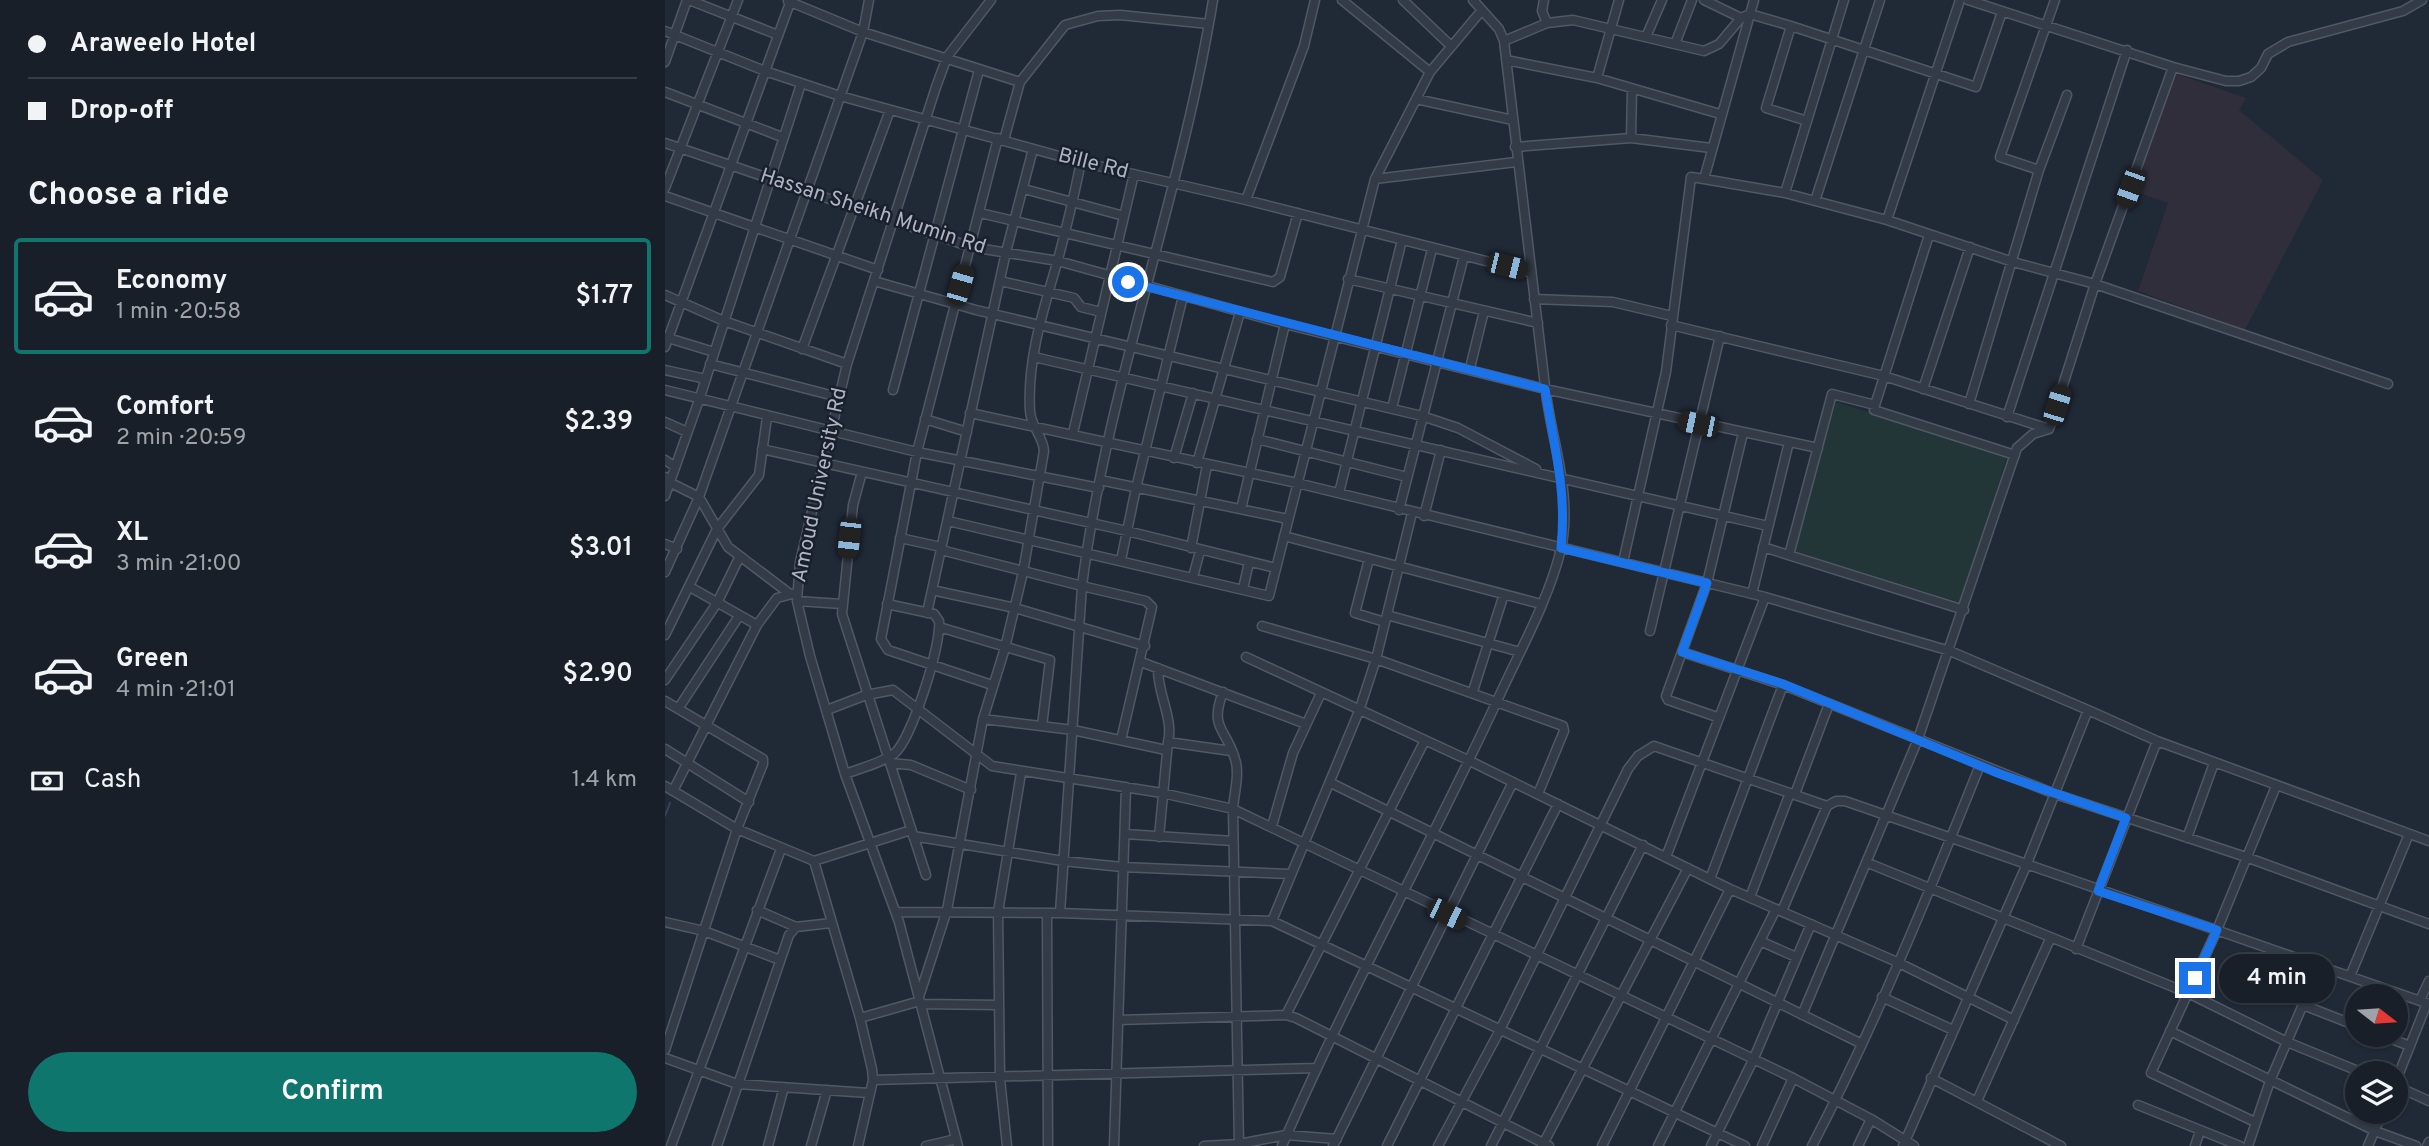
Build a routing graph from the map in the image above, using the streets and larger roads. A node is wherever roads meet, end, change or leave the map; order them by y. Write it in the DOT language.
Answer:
graph roads {
  1 [pos="688,0"];
  2 [pos="738,0"];
  3 [pos="869,0"];
  4 [pos="991,0"];
  5 [pos="1213,0"];
  6 [pos="1315,0"];
  7 [pos="1342,0"];
  8 [pos="1403,0"];
  9 [pos="1473,0"];
  10 [pos="1544,0"];
  11 [pos="1619,0"];
  12 [pos="1662,0"];
  13 [pos="1692,0"];
  14 [pos="1704,0"];
  15 [pos="1754,0"];
  16 [pos="1844,0"];
  17 [pos="1880,0"];
  18 [pos="1960,0"];
  19 [pos="1968,0"];
  20 [pos="2055,0"];
  21 [pos="2422,0"];
  22 [pos="789,1"];
  23 [pos="1482,10"];
  24 [pos="2002,12"];
  25 [pos="732,16"];
  26 [pos="1745,16"];
  27 [pos="1547,23"];
  28 [pos="1209,24"];
  29 [pos="1791,26"];
  30 [pos="2047,27"];
  31 [pos="1610,28"];
  32 [pos="665,31"];
  33 [pos="863,32"];
  34 [pos="675,35"];
  35 [pos="778,35"];
  36 [pos="1646,37"];
  37 [pos="1833,40"];
  38 [pos="1504,41"];
  39 [pos="1675,44"];
  40 [pos="1451,46"];
  41 [pos="1864,49"];
  42 [pos="2127,50"];
  43 [pos="719,52"];
  44 [pos="947,57"];
  45 [pos="1506,60"];
  46 [pos="665,62"];
  47 [pos="2172,67"];
  48 [pos="765,71"];
  49 [pos="979,71"];
  50 [pos="1430,72"];
  51 [pos="1937,74"];
  52 [pos="1597,78"];
  53 [pos="1020,82"];
  54 [pos="801,84"];
  55 [pos="1632,89"];
  56 [pos="665,92"];
  57 [pos="2067,95"];
  58 [pos="840,96"];
  59 [pos="1416,99"];
  60 [pos="698,105"];
  61 [pos="890,110"];
  62 [pos="1720,114"];
  63 [pos="928,119"];
  64 [pos="1513,120"];
  65 [pos="1807,121"];
  66 [pos="747,124"];
  67 [pos="963,129"];
  68 [pos="782,137"];
  69 [pos="1631,138"];
  70 [pos="1001,139"];
  71 [pos="665,143"];
  72 [pos="1515,147"];
  73 [pos="1711,148"];
  74 [pos="680,149"];
  75 [pos="1033,149"];
  76 [pos="1081,162"];
  77 [pos="1517,162"];
  78 [pos="733,167"];
  79 [pos="2039,170"];
  80 [pos="1134,174"];
  81 [pos="1375,178"];
  82 [pos="769,179"];
  83 [pos="1704,180"];
  84 [pos="1173,183"];
  85 [pos="665,188"];
  86 [pos="1024,189"];
  87 [pos="805,192"];
  88 [pos="1784,193"];
  89 [pos="665,196"];
  90 [pos="1246,200"];
  91 [pos="1815,201"];
  92 [pos="1072,202"];
  93 [pos="854,208"];
  94 [pos="715,212"];
  95 [pos="980,213"];
  96 [pos="1298,213"];
  97 [pos="1124,216"];
  98 [pos="1887,220"];
  99 [pos="1015,221"];
  100 [pos="894,222"];
  101 [pos="754,226"];
  102 [pos="1360,228"];
  103 [pos="1065,232"];
  104 [pos="1929,235"];
  105 [pos="935,236"];
  106 [pos="790,237"];
  107 [pos="1402,240"];
  108 [pos="1117,244"];
  109 [pos="971,247"];
  110 [pos="1970,247"];
  111 [pos="1432,249"];
  112 [pos="1006,252"];
  113 [pos="837,254"];
  114 [pos="1154,254"];
  115 [pos="1464,256"];
  116 [pos="1058,261"];
  117 [pos="2013,262"];
  118 [pos="878,270"];
  119 [pos="1529,272"];
  120 [pos="2053,272"];
  121 [pos="1110,277"];
  122 [pos="1347,279"];
  123 [pos="874,281"];
  124 [pos="1000,281"];
  125 [pos="2095,284"];
  126 [pos="1146,286"];
  127 [pos="1390,291"];
  128 [pos="1048,292"];
  129 [pos="665,295"];
  130 [pos="919,295"];
  131 [pos="1183,296"];
  132 [pos="1420,297"];
  133 [pos="1534,299"];
  134 [pos="681,302"];
  135 [pos="1452,304"];
  136 [pos="954,305"];
  137 [pos="1483,311"];
  138 [pos="1101,312"];
  139 [pos="1240,312"];
  140 [pos="993,314"];
  141 [pos="1672,320"];
  142 [pos="724,321"];
  143 [pos="1538,323"];
  144 [pos="1285,324"];
  145 [pos="1039,325"];
  146 [pos="756,332"];
  147 [pos="1334,335"];
  148 [pos="1720,336"];
  149 [pos="1095,338"];
  150 [pos="666,341"];
  151 [pos="1377,346"];
  152 [pos="1130,347"];
  153 [pos="802,349"];
  154 [pos="714,352"];
  155 [pos="1407,353"];
  156 [pos="1169,356"];
  157 [pos="1034,357"];
  158 [pos="1438,361"];
  159 [pos="710,364"];
  160 [pos="847,364"];
  161 [pos="1224,368"];
  162 [pos="1470,368"];
  163 [pos="1088,369"];
  164 [pos="665,370"];
  165 [pos="742,373"];
  166 [pos="1884,376"];
  167 [pos="1124,377"];
  168 [pos="706,379"];
  169 [pos="1270,379"];
  170 [pos="2388,384"];
  171 [pos="1162,386"];
  172 [pos="1545,389"];
  173 [pos="1923,389"];
  174 [pos="665,390"];
  175 [pos="893,390"];
  176 [pos="1320,391"];
  177 [pos="1193,393"];
  178 [pos="838,397"];
  179 [pos="1216,399"];
  180 [pos="699,400"];
  181 [pos="1362,401"];
  182 [pos="1969,404"];
  183 [pos="1875,405"];
  184 [pos="730,408"];
  185 [pos="1392,408"];
  186 [pos="1263,410"];
  187 [pos="970,413"];
  188 [pos="1657,415"];
  189 [pos="767,416"];
  190 [pos="1422,416"];
  191 [pos="2007,417"];
  192 [pos="925,419"];
  193 [pos="1312,421"];
  194 [pos="665,422"];
  195 [pos="1033,424"];
  196 [pos="1698,424"];
  197 [pos="2049,429"];
  198 [pos="832,430"];
  199 [pos="1355,431"];
  200 [pos="687,432"];
  201 [pos="967,432"];
  202 [pos="1073,433"];
  203 [pos="1743,433"];
  204 [pos="1257,439"];
  205 [pos="1108,441"];
  206 [pos="1789,442"];
  207 [pos="1415,444"];
  208 [pos="1818,448"];
  209 [pos="762,449"];
  210 [pos="1145,450"];
  211 [pos="1441,450"];
  212 [pos="1305,451"];
  213 [pos="917,452"];
  214 [pos="2015,455"];
  215 [pos="1174,458"];
  216 [pos="665,460"];
  217 [pos="961,460"];
  218 [pos="1347,462"];
  219 [pos="824,463"];
  220 [pos="1202,464"];
  221 [pos="674,466"];
  222 [pos="862,472"];
  223 [pos="1249,473"];
  224 [pos="1545,474"];
  225 [pos="1040,476"];
  226 [pos="1408,477"];
  227 [pos="1562,478"];
  228 [pos="667,480"];
  229 [pos="911,483"];
  230 [pos="1297,483"];
  231 [pos="1100,484"];
  232 [pos="1136,488"];
  233 [pos="953,493"];
  234 [pos="1339,493"];
  235 [pos="1638,495"];
  236 [pos="665,496"];
  237 [pos="699,497"];
  238 [pos="1200,500"];
  239 [pos="1679,503"];
  240 [pos="1241,509"];
  241 [pos="1035,510"];
  242 [pos="1399,510"];
  243 [pos="1412,513"];
  244 [pos="1724,514"];
  245 [pos="1424,516"];
  246 [pos="1288,519"];
  247 [pos="948,521"];
  248 [pos="1091,523"];
  249 [pos="1768,526"];
  250 [pos="717,529"];
  251 [pos="1127,531"];
  252 [pos="1284,536"];
  253 [pos="900,538"];
  254 [pos="1029,538"];
  255 [pos="665,544"];
  256 [pos="1763,547"];
  257 [pos="1561,548"];
  258 [pos="677,549"];
  259 [pos="941,549"];
  260 [pos="1195,549"];
  261 [pos="1087,551"];
  262 [pos="1789,555"];
  263 [pos="739,558"];
  264 [pos="1369,559"];
  265 [pos="1121,560"];
  266 [pos="1249,562"];
  267 [pos="1623,562"];
  268 [pos="1399,566"];
  269 [pos="1276,568"];
  270 [pos="665,572"];
  271 [pos="1023,572"];
  272 [pos="1664,572"];
  273 [pos="1193,577"];
  274 [pos="1707,583"];
  275 [pos="1082,586"];
  276 [pos="690,587"];
  277 [pos="1243,589"];
  278 [pos="932,590"];
  279 [pos="1504,594"];
  280 [pos="1752,594"];
  281 [pos="794,596"];
  282 [pos="1765,597"];
  283 [pos="717,603"];
  284 [pos="842,604"];
  285 [pos="887,604"];
  286 [pos="1541,604"];
  287 [pos="1015,608"];
  288 [pos="1964,610"];
  289 [pos="927,613"];
  290 [pos="739,616"];
  291 [pos="1386,619"];
  292 [pos="757,625"];
  293 [pos="1077,626"];
  294 [pos="1262,626"];
  295 [pos="940,627"];
  296 [pos="1650,631"];
  297 [pos="665,635"];
  298 [pos="1488,643"];
  299 [pos="1145,646"];
  300 [pos="1005,648"];
  301 [pos="1950,651"];
  302 [pos="1520,652"];
  303 [pos="1682,652"];
  304 [pos="1247,657"];
  305 [pos="1376,659"];
  306 [pos="1141,662"];
  307 [pos="930,663"];
  308 [pos="1158,668"];
  309 [pos="1736,669"];
  310 [pos="665,680"];
  311 [pos="1783,684"];
  312 [pos="992,685"];
  313 [pos="1473,691"];
  314 [pos="1223,692"];
  315 [pos="1321,693"];
  316 [pos="866,695"];
  317 [pos="1497,700"];
  318 [pos="665,701"];
  319 [pos="1829,704"];
  320 [pos="678,709"];
  321 [pos="827,710"];
  322 [pos="918,710"];
  323 [pos="2088,710"];
  324 [pos="1359,711"];
  325 [pos="1717,717"];
  326 [pos="983,719"];
  327 [pos="1306,724"];
  328 [pos="704,726"];
  329 [pos="1042,726"];
  330 [pos="1073,730"];
  331 [pos="1918,739"];
  332 [pos="1121,740"];
  333 [pos="1425,740"];
  334 [pos="2157,741"];
  335 [pos="1167,746"];
  336 [pos="665,749"];
  337 [pos="1231,751"];
  338 [pos="977,755"];
  339 [pos="889,760"];
  340 [pos="1470,761"];
  341 [pos="1703,762"];
  342 [pos="2214,763"];
  343 [pos="688,764"];
  344 [pos="1980,765"];
  345 [pos="1021,773"];
  346 [pos="845,774"];
  347 [pos="1748,778"];
  348 [pos="1071,779"];
  349 [pos="1513,782"];
  350 [pos="1331,783"];
  351 [pos="2276,786"];
  352 [pos="1126,787"];
  353 [pos="669,788"];
  354 [pos="971,790"];
  355 [pos="1162,793"];
  356 [pos="1792,793"];
  357 [pos="1538,794"];
  358 [pos="2055,794"];
  359 [pos="749,802"];
  360 [pos="1558,803"];
  361 [pos="1827,806"];
  362 [pos="1233,808"];
  363 [pos="1390,813"];
  364 [pos="1886,816"];
  365 [pos="2126,818"];
  366 [pos="1601,824"];
  367 [pos="1272,826"];
  368 [pos="737,829"];
  369 [pos="912,833"];
  370 [pos="1125,834"];
  371 [pos="1433,834"];
  372 [pos="2409,834"];
  373 [pos="1159,837"];
  374 [pos="1951,838"];
  375 [pos="2187,838"];
  376 [pos="1233,841"];
  377 [pos="2429,841"];
  378 [pos="869,842"];
  379 [pos="961,843"];
  380 [pos="1305,843"];
  381 [pos="1643,845"];
  382 [pos="781,849"];
  383 [pos="1007,852"];
  384 [pos="1476,855"];
  385 [pos="1666,857"];
  386 [pos="2246,857"];
  387 [pos="814,860"];
  388 [pos="1063,861"];
  389 [pos="1868,863"];
  390 [pos="2026,866"];
  391 [pos="1122,867"];
  392 [pos="1688,868"];
  393 [pos="1234,871"];
  394 [pos="1360,872"];
  395 [pos="1290,874"];
  396 [pos="926,875"];
  397 [pos="1522,877"];
  398 [pos="1710,879"];
  399 [pos="1930,888"];
  400 [pos="1730,889"];
  401 [pos="2098,891"];
  402 [pos="1402,892"];
  403 [pos="1749,897"];
  404 [pos="1565,899"];
  405 [pos="2380,906"];
  406 [pos="947,910"];
  407 [pos="1779,910"];
  408 [pos="757,911"];
  409 [pos="896,912"];
  410 [pos="998,912"];
  411 [pos="1047,913"];
  412 [pos="1060,913"];
  413 [pos="1447,914"];
  414 [pos="1120,916"];
  415 [pos="2003,918"];
  416 [pos="1607,919"];
  417 [pos="665,922"];
  418 [pos="1236,922"];
  419 [pos="1272,922"];
  420 [pos="831,923"];
  421 [pos="1811,924"];
  422 [pos="2429,924"];
  423 [pos="796,927"];
  424 [pos="2217,930"];
  425 [pos="704,931"];
  426 [pos="1837,935"];
  427 [pos="1493,936"];
  428 [pos="2050,939"];
  429 [pos="1651,941"];
  430 [pos="1760,941"];
  431 [pos="1322,944"];
  432 [pos="744,946"];
  433 [pos="2076,949"];
  434 [pos="1537,957"];
  435 [pos="1796,957"];
  436 [pos="780,960"];
  437 [pos="1695,962"];
  438 [pos="1898,962"];
  439 [pos="2320,965"];
  440 [pos="1364,966"];
  441 [pos="2351,974"];
  442 [pos="1577,975"];
  443 [pos="2429,981"];
  444 [pos="1739,984"];
  445 [pos="1411,988"];
  446 [pos="2188,993"];
  447 [pos="1621,996"];
  448 [pos="1882,997"];
  449 [pos="1967,997"];
  450 [pos="920,1001"];
  451 [pos="1776,1002"];
  452 [pos="2425,1002"];
  453 [pos="998,1005"];
  454 [pos="2303,1005"];
  455 [pos="1455,1009"];
  456 [pos="1286,1015"];
  457 [pos="1802,1015"];
  458 [pos="860,1018"];
  459 [pos="1237,1018"];
  460 [pos="1668,1018"];
  461 [pos="1118,1020"];
  462 [pos="2014,1020"];
  463 [pos="2345,1021"];
  464 [pos="1500,1030"];
  465 [pos="1953,1030"];
  466 [pos="2170,1031"];
  467 [pos="1332,1037"];
  468 [pos="1712,1039"];
  469 [pos="2287,1042"];
  470 [pos="1860,1043"];
  471 [pos="2410,1046"];
  472 [pos="1541,1049"];
  473 [pos="665,1050"];
  474 [pos="665,1058"];
  475 [pos="1376,1058"];
  476 [pos="1754,1058"];
  477 [pos="2404,1061"];
  478 [pos="2345,1066"];
  479 [pos="1317,1069"];
  480 [pos="1583,1069"];
  481 [pos="697,1071"];
  482 [pos="1237,1072"];
  483 [pos="1117,1074"];
  484 [pos="1048,1077"];
  485 [pos="1793,1077"];
  486 [pos="941,1078"];
  487 [pos="1931,1078"];
  488 [pos="1000,1079"];
  489 [pos="1419,1079"];
  490 [pos="873,1080"];
  491 [pos="2270,1081"];
  492 [pos="737,1084"];
  493 [pos="784,1087"];
  494 [pos="827,1090"];
  495 [pos="2408,1090"];
  496 [pos="1631,1092"];
  497 [pos="869,1093"];
  498 [pos="1837,1099"];
  499 [pos="1461,1101"];
  500 [pos="1977,1101"];
  501 [pos="2429,1101"];
  502 [pos="2139,1105"];
  503 [pos="1675,1113"];
  504 [pos="1871,1119"];
  505 [pos="2255,1122"];
  506 [pos="1501,1124"];
  507 [pos="2378,1124"];
  508 [pos="2375,1130"];
  509 [pos="2200,1131"];
  510 [pos="1718,1133"];
  511 [pos="1286,1135"];
  512 [pos="957,1142"];
  513 [pos="1335,1142"];
  514 [pos="1904,1143"];
  515 [pos="2049,1144"];
  516 [pos="1239,1145"];
  517 [pos="1545,1145"];
  518 [pos="671,1146"];
  519 [pos="717,1146"];
  520 [pos="768,1146"];
  521 [pos="811,1146"];
  522 [pos="858,1146"];
  523 [pos="926,1146"];
  524 [pos="1007,1146"];
  525 [pos="1048,1146"];
  526 [pos="1114,1146"];
  527 [pos="1204,1146"];
  528 [pos="1282,1146"];
  529 [pos="1387,1146"];
  530 [pos="1438,1146"];
  531 [pos="1491,1146"];
  532 [pos="1602,1146"];
  533 [pos="1658,1146"];
  534 [pos="1711,1146"];
  535 [pos="1745,1146"];
  536 [pos="1762,1146"];
  537 [pos="1812,1146"];
  538 [pos="1858,1146"];
  539 [pos="1915,1146"];
  540 [pos="2061,1146"];
  541 [pos="2195,1146"];
  542 [pos="2240,1146"];
  543 [pos="2248,1146"];
  544 [pos="2368,1146"];
  545 [pos="2416,1146"];
  1 -- 25 [label="street"];
  1 -- 34 [label="street"];
  2 -- 25 [label="street"];
  3 -- 33 [label="street"];
  4 -- 44 [label="street, Amoud University Rd"];
  5 -- 28 [label="street"];
  6 -- 90 [label="street"];
  7 -- 50 [label="street"];
  8 -- 40 [label="street"];
  9 -- 23 [label="street"];
  10 -- 27 [label="street"];
  11 -- 31 [label="street"];
  12 -- 36 [label="street"];
  13 -- 39 [label="street"];
  14 -- 26 [label="street"];
  15 -- 26 [label="street"];
  16 -- 37 [label="street"];
  17 -- 41 [label="street"];
  18 -- 51 [label="street"];
  19 -- 24 [label="street"];
  20 -- 30 [label="street"];
  21 -- 47 [label="street"];
  22 -- 33 [label="street"];
  22 -- 35 [label="street"];
  23 -- 38 [label="street"];
  23 -- 40 [label="street"];
  24 -- 30 [label="street"];
  24 -- 51 [label="street"];
  25 -- 35 [label="street"];
  25 -- 43 [label="street"];
  26 -- 29 [label="street"];
  26 -- 39 [label="street"];
  26 -- 62 [label="street"];
  27 -- 31 [label="street"];
  27 -- 38 [label="street"];
  28 -- 53 [label="street"];
  28 -- 84 [label="street"];
  29 -- 37 [label="street"];
  29 -- 65 [label="street"];
  30 -- 42 [label="street"];
  30 -- 79 [label="street"];
  31 -- 36 [label="street"];
  31 -- 52 [label="street"];
  32 -- 34 [label="street, Bille Rd"];
  33 -- 44 [label="street"];
  33 -- 58 [label="street"];
  34 -- 43 [label="street, Bille Rd"];
  34 -- 46 [label="street"];
  35 -- 48 [label="street"];
  36 -- 39 [label="street"];
  37 -- 41 [label="street"];
  37 -- 65 [label="street"];
  38 -- 45 [label="street"];
  40 -- 50 [label="street"];
  41 -- 51 [label="street"];
  41 -- 91 [label="street"];
  42 -- 47 [label="street"];
  42 -- 120 [label="street"];
  43 -- 48 [label="street, Bille Rd"];
  43 -- 60 [label="street"];
  44 -- 49 [label="street"];
  44 -- 63 [label="street, Amoud University Rd"];
  45 -- 52 [label="street"];
  45 -- 64 [label="street"];
  47 -- 125 [label="street"];
  48 -- 54 [label="street, Bille Rd"];
  48 -- 66 [label="street"];
  49 -- 53 [label="street"];
  49 -- 67 [label="street"];
  50 -- 59 [label="street"];
  51 -- 98 [label="street"];
  52 -- 55 [label="street"];
  53 -- 70 [label="street"];
  54 -- 58 [label="street, Bille Rd"];
  54 -- 68 [label="street"];
  55 -- 62 [label="street"];
  55 -- 69 [label="street"];
  56 -- 60 [label="street"];
  57 -- 79 [label="street"];
  58 -- 61 [label="street, Bille Rd"];
  58 -- 87 [label="street"];
  59 -- 64 [label="street"];
  59 -- 81 [label="street"];
  60 -- 66 [label="street"];
  60 -- 74 [label="street"];
  61 -- 63 [label="street, Bille Rd"];
  61 -- 93 [label="street"];
  62 -- 73 [label="street"];
  63 -- 67 [label="street, Bille Rd"];
  63 -- 100 [label="street, Amoud University Rd"];
  64 -- 72 [label="street"];
  65 -- 88 [label="street"];
  66 -- 68 [label="street"];
  66 -- 78 [label="street"];
  67 -- 70 [label="street, Bille Rd"];
  67 -- 105 [label="street"];
  68 -- 82 [label="street"];
  69 -- 72 [label="street"];
  69 -- 73 [label="street"];
  70 -- 75 [label="street, Bille Rd"];
  70 -- 95 [label="street"];
  71 -- 74 [label="street, Hassan Sheikh Mumin Rd"];
  72 -- 77 [label="street"];
  73 -- 83 [label="street"];
  74 -- 78 [label="street, Hassan Sheikh Mumin Rd"];
  74 -- 85 [label="street"];
  75 -- 76 [label="street, Bille Rd"];
  75 -- 86 [label="street"];
  76 -- 80 [label="street, Bille Rd"];
  76 -- 92 [label="street"];
  77 -- 81 [label="street"];
  77 -- 119 [label="street"];
  78 -- 82 [label="street, Hassan Sheikh Mumin Rd"];
  78 -- 94 [label="street"];
  79 -- 117 [label="street"];
  80 -- 84 [label="street, Bille Rd"];
  80 -- 97 [label="street"];
  81 -- 102 [label="street"];
  82 -- 87 [label="street, Hassan Sheikh Mumin Rd"];
  82 -- 101 [label="street"];
  83 -- 88 [label="street"];
  83 -- 141 [label="street"];
  84 -- 90 [label="street, Bille Rd"];
  84 -- 114 [label="street"];
  86 -- 92 [label="street"];
  86 -- 99 [label="street"];
  87 -- 93 [label="street, Hassan Sheikh Mumin Rd"];
  87 -- 106 [label="street"];
  88 -- 91 [label="street"];
  89 -- 94 [label="street"];
  90 -- 96 [label="street, Bille Rd"];
  91 -- 98 [label="street"];
  92 -- 97 [label="street"];
  92 -- 103 [label="street"];
  93 -- 100 [label="street, Hassan Sheikh Mumin Rd"];
  93 -- 113 [label="street"];
  94 -- 101 [label="street"];
  94 -- 134 [label="street"];
  95 -- 99 [label="street"];
  95 -- 109 [label="street"];
  96 -- 102 [label="street, Bille Rd"];
  96 -- 114 [label="street"];
  97 -- 108 [label="street"];
  98 -- 104 [label="street"];
  99 -- 103 [label="street"];
  99 -- 112 [label="street"];
  100 -- 105 [label="street, Hassan Sheikh Mumin Rd"];
  100 -- 118 [label="street, Amoud University Rd"];
  101 -- 106 [label="street"];
  101 -- 142 [label="street"];
  102 -- 107 [label="street, Bille Rd"];
  102 -- 122 [label="street"];
  103 -- 108 [label="street"];
  103 -- 116 [label="street"];
  104 -- 110 [label="street"];
  104 -- 166 [label="street"];
  105 -- 109 [label="street, Hassan Sheikh Mumin Rd"];
  105 -- 130 [label="street"];
  106 -- 113 [label="street"];
  106 -- 146 [label="street"];
  107 -- 111 [label="street, Bille Rd"];
  107 -- 127 [label="street"];
  108 -- 114 [label="street"];
  108 -- 121 [label="street"];
  109 -- 112 [label="street, Hassan Sheikh Mumin Rd"];
  109 -- 136 [label="street"];
  110 -- 117 [label="street"];
  110 -- 173 [label="street"];
  111 -- 115 [label="street, Bille Rd"];
  111 -- 132 [label="street"];
  112 -- 116 [label="street, Hassan Sheikh Mumin Rd"];
  112 -- 124 [label="street"];
  113 -- 118 [label="street"];
  113 -- 153 [label="street"];
  114 -- 126 [label="street"];
  115 -- 119 [label="street, Bille Rd"];
  115 -- 135 [label="street"];
  116 -- 121 [label="street, Hassan Sheikh Mumin Rd"];
  116 -- 128 [label="street"];
  117 -- 120 [label="street"];
  117 -- 182 [label="street"];
  118 -- 123 [label="street, Amoud University Rd"];
  119 -- 133 [label="street"];
  120 -- 125 [label="street"];
  120 -- 191 [label="street"];
  121 -- 126 [label="street, Hassan Sheikh Mumin Rd"];
  121 -- 138 [label="street"];
  122 -- 127 [label="street"];
  122 -- 147 [label="street"];
  123 -- 130 [label="street"];
  123 -- 160 [label="street, Amoud University Rd"];
  124 -- 128 [label="street"];
  124 -- 140 [label="street"];
  125 -- 170 [label="street"];
  125 -- 197 [label="street"];
  126 -- 131 [label="street, Hassan Sheikh Mumin Rd"];
  126 -- 152 [label="street"];
  127 -- 132 [label="street"];
  127 -- 151 [label="street"];
  128 -- 138 [label="street"];
  128 -- 145 [label="street"];
  129 -- 134 [label="street"];
  130 -- 136 [label="street"];
  130 -- 175 [label="street"];
  131 -- 139 [label="street, Hassan Sheikh Mumin Rd"];
  131 -- 156 [label="street"];
  132 -- 135 [label="street"];
  132 -- 155 [label="street"];
  133 -- 141 [label="street"];
  133 -- 143 [label="street"];
  134 -- 142 [label="street"];
  134 -- 150 [label="street"];
  135 -- 137 [label="street"];
  135 -- 158 [label="street"];
  136 -- 140 [label="street"];
  136 -- 192 [label="street"];
  137 -- 143 [label="street"];
  137 -- 162 [label="street"];
  138 -- 149 [label="street"];
  139 -- 144 [label="street, Hassan Sheikh Mumin Rd"];
  139 -- 161 [label="street"];
  140 -- 145 [label="street"];
  140 -- 187 [label="street"];
  141 -- 148 [label="street"];
  141 -- 188 [label="street"];
  142 -- 146 [label="street"];
  142 -- 154 [label="street"];
  143 -- 172 [label="street"];
  144 -- 147 [label="street, Hassan Sheikh Mumin Rd"];
  144 -- 169 [label="street"];
  145 -- 149 [label="street"];
  145 -- 157 [label="street"];
  146 -- 153 [label="street"];
  146 -- 165 [label="street"];
  147 -- 151 [label="street, Hassan Sheikh Mumin Rd"];
  147 -- 176 [label="street"];
  148 -- 166 [label="street"];
  148 -- 196 [label="street"];
  149 -- 152 [label="street"];
  149 -- 163 [label="street"];
  150 -- 154 [label="street"];
  151 -- 155 [label="street, Hassan Sheikh Mumin Rd"];
  151 -- 181 [label="street"];
  152 -- 156 [label="street"];
  152 -- 167 [label="street"];
  153 -- 160 [label="street"];
  154 -- 159 [label="street"];
  155 -- 158 [label="street, Hassan Sheikh Mumin Rd"];
  155 -- 185 [label="street"];
  156 -- 161 [label="street"];
  156 -- 171 [label="street"];
  157 -- 163 [label="street"];
  157 -- 195 [label="street"];
  158 -- 162 [label="street, Hassan Sheikh Mumin Rd"];
  158 -- 190 [label="street"];
  159 -- 165 [label="street"];
  159 -- 168 [label="street"];
  160 -- 178 [label="street, Amoud University Rd"];
  161 -- 169 [label="street"];
  161 -- 179 [label="street"];
  162 -- 172 [label="street, Hassan Sheikh Mumin Rd"];
  163 -- 167 [label="street"];
  163 -- 202 [label="street"];
  164 -- 168 [label="street"];
  165 -- 178 [label="street"];
  165 -- 184 [label="street"];
  166 -- 173 [label="street"];
  166 -- 183 [label="street"];
  167 -- 171 [label="street"];
  167 -- 205 [label="street"];
  168 -- 180 [label="street"];
  169 -- 176 [label="street"];
  169 -- 186 [label="street"];
  171 -- 177 [label="street"];
  171 -- 210 [label="street"];
  172 -- 188 [label="street, Hassan Sheikh Mumin Rd"];
  172 -- 227 [label="street"];
  173 -- 182 [label="street"];
  174 -- 180 [label="street"];
  176 -- 181 [label="street"];
  176 -- 193 [label="street"];
  177 -- 179 [label="street"];
  177 -- 215 [label="street"];
  178 -- 198 [label="street, Amoud University Rd"];
  179 -- 186 [label="street"];
  179 -- 220 [label="street"];
  180 -- 184 [label="street"];
  180 -- 200 [label="street"];
  181 -- 185 [label="street"];
  181 -- 199 [label="street"];
  182 -- 191 [label="street"];
  183 -- 208 [label="street"];
  183 -- 214 [label="street"];
  184 -- 189 [label="street"];
  184 -- 237 [label="street"];
  185 -- 190 [label="street"];
  186 -- 193 [label="street"];
  186 -- 204 [label="street"];
  187 -- 195 [label="street"];
  187 -- 201 [label="street"];
  188 -- 196 [label="street, Hassan Sheikh Mumin Rd"];
  188 -- 235 [label="street"];
  189 -- 198 [label="street"];
  189 -- 209 [label="street"];
  190 -- 207 [label="street"];
  190 -- 224 [label="street"];
  191 -- 197 [label="street"];
  192 -- 201 [label="street"];
  192 -- 213 [label="street"];
  193 -- 199 [label="street"];
  193 -- 212 [label="street"];
  194 -- 200 [label="street"];
  195 -- 202 [label="street"];
  195 -- 225 [label="street"];
  196 -- 203 [label="street, Hassan Sheikh Mumin Rd"];
  196 -- 239 [label="street"];
  197 -- 214 [label="street"];
  198 -- 213 [label="street"];
  198 -- 219 [label="street, Amoud University Rd"];
  199 -- 207 [label="street"];
  199 -- 218 [label="street"];
  200 -- 221 [label="street"];
  201 -- 217 [label="street"];
  202 -- 205 [label="street"];
  203 -- 206 [label="street, Hassan Sheikh Mumin Rd"];
  203 -- 244 [label="street"];
  204 -- 212 [label="street"];
  204 -- 223 [label="street"];
  205 -- 210 [label="street"];
  205 -- 231 [label="street"];
  206 -- 208 [label="street, Hassan Sheikh Mumin Rd"];
  206 -- 249 [label="street"];
  207 -- 211 [label="street"];
  207 -- 226 [label="street"];
  208 -- 262 [label="street"];
  209 -- 219 [label="street"];
  209 -- 250 [label="street"];
  210 -- 215 [label="street"];
  210 -- 232 [label="street"];
  211 -- 224 [label="street"];
  211 -- 245 [label="street"];
  212 -- 218 [label="street"];
  212 -- 230 [label="street"];
  213 -- 217 [label="street"];
  213 -- 229 [label="street"];
  214 -- 288 [label="street"];
  215 -- 220 [label="street"];
  216 -- 221 [label="street"];
  217 -- 225 [label="street"];
  217 -- 233 [label="street"];
  218 -- 226 [label="street"];
  218 -- 234 [label="street"];
  219 -- 222 [label="street"];
  219 -- 281 [label="street, Amoud University Rd"];
  220 -- 223 [label="street"];
  220 -- 238 [label="street"];
  221 -- 228 [label="street"];
  222 -- 229 [label="street"];
  222 -- 284 [label="street"];
  223 -- 230 [label="street"];
  223 -- 240 [label="street"];
  224 -- 227 [label="street"];
  225 -- 231 [label="street"];
  225 -- 241 [label="street"];
  226 -- 242 [label="street"];
  227 -- 235 [label="street"];
  227 -- 257 [label="street"];
  228 -- 236 [label="street"];
  228 -- 237 [label="street"];
  229 -- 233 [label="street"];
  229 -- 253 [label="street"];
  230 -- 234 [label="street"];
  230 -- 246 [label="street"];
  231 -- 232 [label="street"];
  231 -- 248 [label="street"];
  232 -- 238 [label="street"];
  232 -- 251 [label="street"];
  233 -- 241 [label="street"];
  233 -- 247 [label="street"];
  234 -- 242 [label="street"];
  235 -- 239 [label="street"];
  235 -- 267 [label="street"];
  237 -- 250 [label="street"];
  237 -- 258 [label="street"];
  238 -- 240 [label="street"];
  238 -- 260 [label="street"];
  239 -- 244 [label="street"];
  239 -- 272 [label="street"];
  240 -- 246 [label="street"];
  241 -- 248 [label="street"];
  241 -- 254 [label="street"];
  242 -- 243 [label="street"];
  243 -- 245 [label="street"];
  243 -- 268 [label="street"];
  244 -- 249 [label="street"];
  244 -- 274 [label="street"];
  245 -- 257 [label="street"];
  246 -- 252 [label="street"];
  247 -- 254 [label="street"];
  247 -- 259 [label="street"];
  248 -- 251 [label="street"];
  248 -- 261 [label="street"];
  249 -- 256 [label="street"];
  250 -- 263 [label="street"];
  250 -- 276 [label="street"];
  251 -- 260 [label="street"];
  251 -- 265 [label="street"];
  252 -- 264 [label="street"];
  252 -- 269 [label="street"];
  253 -- 259 [label="street"];
  253 -- 285 [label="street"];
  254 -- 261 [label="street"];
  254 -- 271 [label="street"];
  255 -- 258 [label="street"];
  256 -- 262 [label="street"];
  256 -- 280 [label="street"];
  257 -- 267 [label="street"];
  257 -- 286 [label="street"];
  258 -- 270 [label="street"];
  259 -- 271 [label="street"];
  259 -- 278 [label="street"];
  260 -- 266 [label="street"];
  260 -- 273 [label="street"];
  261 -- 265 [label="street"];
  261 -- 275 [label="street"];
  262 -- 288 [label="street"];
  263 -- 281 [label="street"];
  263 -- 283 [label="street"];
  264 -- 268 [label="street"];
  264 -- 291 [label="street"];
  265 -- 273 [label="street"];
  266 -- 269 [label="street"];
  266 -- 277 [label="street"];
  267 -- 272 [label="street"];
  268 -- 279 [label="street"];
  268 -- 291 [label="street"];
  269 -- 277 [label="street"];
  271 -- 275 [label="street"];
  271 -- 287 [label="street"];
  272 -- 274 [label="street"];
  272 -- 296 [label="street"];
  273 -- 277 [label="street"];
  274 -- 280 [label="street"];
  274 -- 303 [label="street"];
  275 -- 293 [label="street"];
  275 -- 299 [label="street"];
  276 -- 283 [label="street"];
  276 -- 297 [label="street"];
  278 -- 287 [label="street"];
  278 -- 289 [label="street"];
  279 -- 286 [label="street"];
  279 -- 298 [label="street"];
  280 -- 282 [label="street"];
  281 -- 284 [label="street"];
  281 -- 292 [label="street"];
  281 -- 321 [label="street, Amoud University Rd"];
  282 -- 301 [label="street"];
  282 -- 309 [label="street"];
  283 -- 290 [label="street"];
  283 -- 310 [label="street"];
  284 -- 316 [label="street"];
  285 -- 289 [label="street"];
  285 -- 307 [label="street"];
  286 -- 302 [label="street"];
  287 -- 293 [label="street"];
  287 -- 300 [label="street"];
  288 -- 301 [label="street"];
  289 -- 295 [label="street"];
  290 -- 292 [label="street"];
  290 -- 320 [label="street"];
  291 -- 298 [label="street"];
  291 -- 305 [label="street"];
  292 -- 328 [label="street"];
  293 -- 299 [label="street"];
  293 -- 330 [label="street"];
  294 -- 305 [label="street"];
  295 -- 300 [label="street"];
  295 -- 307 [label="street"];
  298 -- 302 [label="street"];
  298 -- 313 [label="street"];
  299 -- 306 [label="street"];
  300 -- 312 [label="street"];
  300 -- 329 [label="street"];
  301 -- 323 [label="street"];
  301 -- 331 [label="street"];
  302 -- 317 [label="street"];
  303 -- 309 [label="street"];
  303 -- 325 [label="street"];
  304 -- 315 [label="street"];
  305 -- 313 [label="street"];
  305 -- 324 [label="street"];
  306 -- 308 [label="street"];
  306 -- 332 [label="street"];
  307 -- 312 [label="street"];
  307 -- 322 [label="street"];
  308 -- 314 [label="street"];
  308 -- 335 [label="street"];
  309 -- 311 [label="street"];
  309 -- 325 [label="street"];
  311 -- 319 [label="street"];
  311 -- 347 [label="street"];
  312 -- 326 [label="street"];
  313 -- 317 [label="street"];
  314 -- 327 [label="street"];
  314 -- 337 [label="street"];
  315 -- 324 [label="street"];
  315 -- 327 [label="street"];
  316 -- 321 [label="street"];
  316 -- 322 [label="street"];
  316 -- 339 [label="street"];
  317 -- 340 [label="street"];
  317 -- 357 [label="street"];
  318 -- 320 [label="street"];
  319 -- 331 [label="street"];
  319 -- 356 [label="street"];
  320 -- 328 [label="street"];
  321 -- 346 [label="street, Amoud University Rd"];
  322 -- 338 [label="street"];
  322 -- 339 [label="street"];
  323 -- 334 [label="street"];
  323 -- 358 [label="street"];
  324 -- 333 [label="street"];
  324 -- 350 [label="street"];
  325 -- 341 [label="street"];
  326 -- 329 [label="street"];
  326 -- 338 [label="street"];
  327 -- 367 [label="street"];
  328 -- 343 [label="street"];
  328 -- 359 [label="street"];
  329 -- 330 [label="street"];
  330 -- 332 [label="street"];
  330 -- 348 [label="street"];
  331 -- 344 [label="street"];
  331 -- 364 [label="street"];
  332 -- 335 [label="street"];
  333 -- 340 [label="street"];
  333 -- 363 [label="street"];
  334 -- 342 [label="street"];
  334 -- 365 [label="street"];
  335 -- 337 [label="street"];
  335 -- 355 [label="street"];
  336 -- 343 [label="street"];
  337 -- 362 [label="street"];
  338 -- 345 [label="street"];
  338 -- 354 [label="street"];
  339 -- 346 [label="street"];
  339 -- 354 [label="street"];
  339 -- 369 [label="street"];
  340 -- 349 [label="street"];
  340 -- 371 [label="street"];
  341 -- 347 [label="street"];
  341 -- 366 [label="street"];
  341 -- 385 [label="street"];
  342 -- 351 [label="street"];
  342 -- 375 [label="street"];
  343 -- 353 [label="street"];
  343 -- 359 [label="street"];
  344 -- 358 [label="street"];
  344 -- 374 [label="street"];
  345 -- 348 [label="street"];
  345 -- 383 [label="street"];
  346 -- 378 [label="street, Amoud University Rd"];
  347 -- 356 [label="street"];
  347 -- 398 [label="street"];
  348 -- 352 [label="street"];
  348 -- 388 [label="street"];
  349 -- 357 [label="street"];
  349 -- 384 [label="street"];
  350 -- 363 [label="street"];
  350 -- 380 [label="street"];
  351 -- 372 [label="street"];
  351 -- 386 [label="street"];
  352 -- 355 [label="street"];
  352 -- 370 [label="street"];
  353 -- 368 [label="street"];
  354 -- 379 [label="street"];
  355 -- 362 [label="street"];
  355 -- 373 [label="street"];
  356 -- 361 [label="street"];
  356 -- 403 [label="street"];
  357 -- 360 [label="street"];
  358 -- 365 [label="street"];
  358 -- 390 [label="street"];
  359 -- 368 [label="street"];
  360 -- 366 [label="street"];
  360 -- 397 [label="street"];
  361 -- 364 [label="street"];
  361 -- 407 [label="street"];
  362 -- 367 [label="street"];
  362 -- 376 [label="street"];
  363 -- 371 [label="street"];
  363 -- 394 [label="street"];
  364 -- 374 [label="street"];
  364 -- 389 [label="street"];
  365 -- 375 [label="street"];
  365 -- 401 [label="street"];
  366 -- 381 [label="street"];
  366 -- 404 [label="street"];
  367 -- 380 [label="street"];
  368 -- 382 [label="street"];
  368 -- 425 [label="street"];
  369 -- 378 [label="street"];
  369 -- 379 [label="street"];
  369 -- 396 [label="street"];
  370 -- 373 [label="street"];
  370 -- 391 [label="street"];
  371 -- 384 [label="street"];
  371 -- 402 [label="street"];
  372 -- 377 [label="street"];
  372 -- 405 [label="street"];
  373 -- 376 [label="street"];
  374 -- 390 [label="street"];
  374 -- 399 [label="street"];
  375 -- 386 [label="street"];
  376 -- 393 [label="street"];
  378 -- 387 [label="street"];
  378 -- 409 [label="street, Amoud University Rd"];
  379 -- 383 [label="street"];
  379 -- 406 [label="street"];
  380 -- 394 [label="street"];
  380 -- 395 [label="street"];
  381 -- 385 [label="street"];
  381 -- 416 [label="street"];
  382 -- 387 [label="street"];
  382 -- 408 [label="street"];
  383 -- 388 [label="street"];
  383 -- 410 [label="street"];
  384 -- 397 [label="street"];
  384 -- 413 [label="street"];
  385 -- 392 [label="street"];
  386 -- 405 [label="street"];
  386 -- 424 [label="street"];
  387 -- 420 [label="street"];
  388 -- 391 [label="street"];
  388 -- 412 [label="street"];
  389 -- 399 [label="street"];
  389 -- 426 [label="street"];
  390 -- 401 [label="street"];
  390 -- 415 [label="street"];
  391 -- 393 [label="street"];
  391 -- 414 [label="street"];
  392 -- 398 [label="street"];
  392 -- 429 [label="street"];
  393 -- 395 [label="street"];
  393 -- 418 [label="street"];
  394 -- 402 [label="street"];
  394 -- 431 [label="street"];
  395 -- 419 [label="street"];
  397 -- 404 [label="street"];
  397 -- 427 [label="street"];
  398 -- 400 [label="street"];
  399 -- 415 [label="street"];
  399 -- 438 [label="street"];
  400 -- 403 [label="street"];
  400 -- 437 [label="street"];
  401 -- 424 [label="street"];
  401 -- 433 [label="street"];
  402 -- 413 [label="street"];
  402 -- 440 [label="street"];
  403 -- 407 [label="street"];
  404 -- 416 [label="street"];
  404 -- 434 [label="street"];
  405 -- 422 [label="street"];
  405 -- 441 [label="street"];
  406 -- 409 [label="street"];
  406 -- 410 [label="street"];
  406 -- 450 [label="street"];
  407 -- 421 [label="street"];
  407 -- 430 [label="street"];
  408 -- 423 [label="street"];
  408 -- 432 [label="street"];
  409 -- 450 [label="street, Amoud University Rd"];
  410 -- 411 [label="street"];
  410 -- 453 [label="street"];
  411 -- 412 [label="street"];
  411 -- 484 [label="street"];
  412 -- 414 [label="street"];
  413 -- 427 [label="street"];
  413 -- 445 [label="street"];
  414 -- 418 [label="street"];
  414 -- 461 [label="street"];
  415 -- 428 [label="street"];
  415 -- 449 [label="street"];
  416 -- 429 [label="street"];
  416 -- 442 [label="street"];
  417 -- 425 [label="street"];
  418 -- 419 [label="street"];
  418 -- 459 [label="street"];
  419 -- 431 [label="street"];
  420 -- 423 [label="street"];
  420 -- 458 [label="street"];
  421 -- 426 [label="street"];
  421 -- 435 [label="street"];
  423 -- 436 [label="street"];
  424 -- 439 [label="street"];
  424 -- 446 [label="street"];
  425 -- 432 [label="street"];
  425 -- 473 [label="street"];
  426 -- 438 [label="street"];
  426 -- 457 [label="street"];
  427 -- 434 [label="street"];
  427 -- 455 [label="street"];
  428 -- 433 [label="street"];
  428 -- 462 [label="street"];
  429 -- 437 [label="street"];
  429 -- 447 [label="street"];
  430 -- 435 [label="street"];
  430 -- 444 [label="street"];
  431 -- 440 [label="street"];
  431 -- 456 [label="street"];
  432 -- 436 [label="street"];
  432 -- 481 [label="street"];
  433 -- 446 [label="street"];
  434 -- 442 [label="street"];
  434 -- 464 [label="street"];
  435 -- 451 [label="street"];
  436 -- 492 [label="street"];
  437 -- 444 [label="street"];
  437 -- 460 [label="street"];
  438 -- 448 [label="street"];
  438 -- 449 [label="street"];
  439 -- 441 [label="street"];
  439 -- 454 [label="street"];
  440 -- 445 [label="street"];
  440 -- 467 [label="street"];
  441 -- 452 [label="street"];
  442 -- 447 [label="street"];
  442 -- 472 [label="street"];
  443 -- 452 [label="street"];
  444 -- 451 [label="street"];
  444 -- 468 [label="street"];
  445 -- 455 [label="street"];
  445 -- 475 [label="street"];
  446 -- 466 [label="street"];
  446 -- 469 [label="street"];
  447 -- 460 [label="street"];
  447 -- 480 [label="street"];
  448 -- 465 [label="street"];
  448 -- 470 [label="street"];
  449 -- 462 [label="street"];
  449 -- 465 [label="street"];
  450 -- 453 [label="street"];
  450 -- 458 [label="street"];
  450 -- 486 [label="street, Amoud University Rd"];
  451 -- 457 [label="street"];
  451 -- 476 [label="street"];
  452 -- 471 [label="street"];
  453 -- 488 [label="street"];
  454 -- 463 [label="street"];
  454 -- 469 [label="street"];
  455 -- 464 [label="street"];
  455 -- 489 [label="street"];
  456 -- 459 [label="street"];
  456 -- 467 [label="street"];
  457 -- 470 [label="street"];
  458 -- 490 [label="street"];
  459 -- 461 [label="street"];
  459 -- 482 [label="street"];
  460 -- 468 [label="street"];
  460 -- 496 [label="street"];
  461 -- 483 [label="street"];
  462 -- 500 [label="street"];
  464 -- 472 [label="street"];
  464 -- 499 [label="street"];
  465 -- 487 [label="street"];
  466 -- 491 [label="street"];
  466 -- 505 [label="street"];
  467 -- 475 [label="street"];
  467 -- 479 [label="street"];
  468 -- 476 [label="street"];
  468 -- 503 [label="street"];
  469 -- 478 [label="street"];
  469 -- 491 [label="street"];
  470 -- 498 [label="street"];
  471 -- 477 [label="street"];
  472 -- 480 [label="street"];
  472 -- 506 [label="street"];
  474 -- 481 [label="street"];
  475 -- 489 [label="street"];
  475 -- 513 [label="street"];
  476 -- 485 [label="street"];
  476 -- 510 [label="street"];
  479 -- 482 [label="street"];
  479 -- 511 [label="street"];
  480 -- 496 [label="street"];
  480 -- 517 [label="street"];
  481 -- 492 [label="street"];
  481 -- 518 [label="street"];
  482 -- 483 [label="street"];
  482 -- 516 [label="street"];
  483 -- 484 [label="street"];
  483 -- 526 [label="street"];
  484 -- 488 [label="street"];
  484 -- 525 [label="street"];
  485 -- 498 [label="street"];
  485 -- 536 [label="street"];
  486 -- 488 [label="street"];
  486 -- 490 [label="street"];
  486 -- 512 [label="street, Amoud University Rd"];
  487 -- 500 [label="street"];
  487 -- 514 [label="street"];
  488 -- 524 [label="street"];
  489 -- 499 [label="street"];
  489 -- 529 [label="street"];
  490 -- 497 [label="street"];
  491 -- 505 [label="street"];
  491 -- 508 [label="street"];
  492 -- 493 [label="street"];
  492 -- 519 [label="street"];
  493 -- 494 [label="street"];
  493 -- 520 [label="street"];
  494 -- 497 [label="street"];
  494 -- 521 [label="street"];
  495 -- 501 [label="street"];
  496 -- 503 [label="street"];
  496 -- 532 [label="street"];
  497 -- 522 [label="street"];
  498 -- 504 [label="street"];
  498 -- 537 [label="street"];
  499 -- 506 [label="street"];
  499 -- 530 [label="street"];
  500 -- 515 [label="street"];
  502 -- 509 [label="street"];
  503 -- 510 [label="street"];
  503 -- 533 [label="street"];
  504 -- 514 [label="street"];
  504 -- 538 [label="street"];
  505 -- 543 [label="street"];
  506 -- 517 [label="street"];
  506 -- 531 [label="street"];
  507 -- 508 [label="street"];
  508 -- 544 [label="street"];
  508 -- 545 [label="street"];
  509 -- 541 [label="street"];
  509 -- 542 [label="street"];
  510 -- 534 [label="street"];
  510 -- 535 [label="street"];
  511 -- 513 [label="street"];
  511 -- 516 [label="street"];
  511 -- 528 [label="street"];
  512 -- 523 [label="street"];
  514 -- 539 [label="street"];
  515 -- 540 [label="street"];
  516 -- 527 [label="street"];
}
